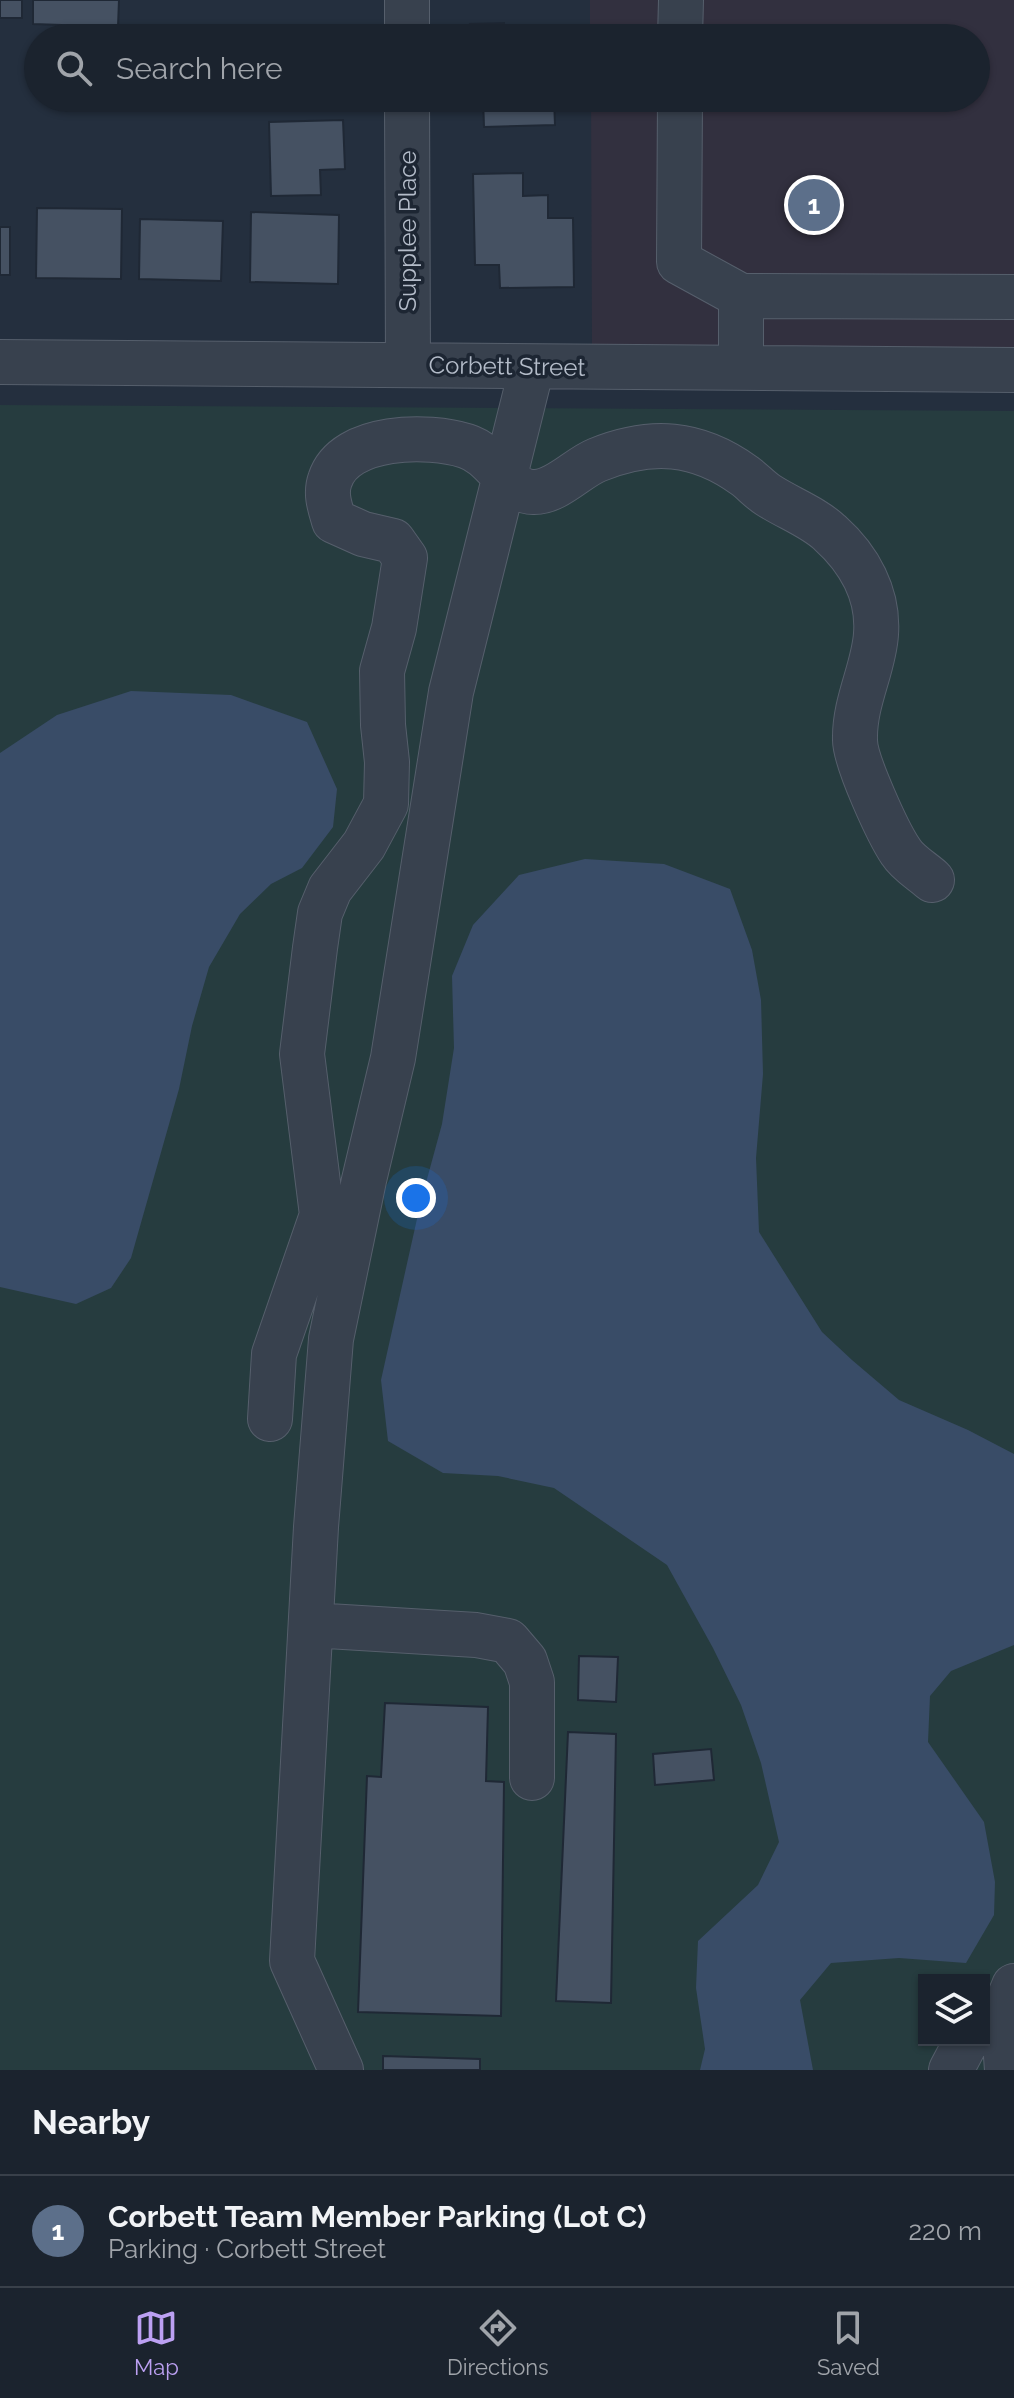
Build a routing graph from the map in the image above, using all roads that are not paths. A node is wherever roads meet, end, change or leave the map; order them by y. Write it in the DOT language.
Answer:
graph roads {
  1 [pos="407,0"];
  2 [pos="681,0"];
  3 [pos="407,24"];
  4 [pos="680,24"];
  5 [pos="407,112"];
  6 [pos="680,112"];
  7 [pos="741,296"];
  8 [pos="1014,297"];
  9 [pos="0,362"];
  10 [pos="408,364"];
  11 [pos="532,367"];
  12 [pos="741,368"];
  13 [pos="1014,370"];
  14 [pos="504,476"];
  15 [pos="932,880"];
  16 [pos="270,1419"];
  17 [pos="311,1625"];
  18 [pos="532,1778"];
  19 [pos="1001,2003"];
  20 [pos="964,2046"];
  21 [pos="341,2070"];
  22 [pos="951,2070"];
  23 [pos="1007,2070"];
  1 -- 3 [label="street"];
  2 -- 4 [label="street"];
  5 -- 10 [label="street, Supplee Place"];
  6 -- 7 [label="street"];
  7 -- 8 [label="street"];
  7 -- 12 [label="street"];
  9 -- 10 [label="street, Corbett Street"];
  10 -- 11 [label="street, Corbett Street"];
  11 -- 12 [label="street, Corbett Street"];
  11 -- 14 [label="street"];
  12 -- 13 [label="street, Corbett Street"];
  14 -- 15 [label="street"];
  14 -- 16 [label="street"];
  14 -- 17 [label="street"];
  17 -- 18 [label="street"];
  17 -- 21 [label="street"];
  19 -- 23 [label="street"];
  20 -- 22 [label="street"];
}
